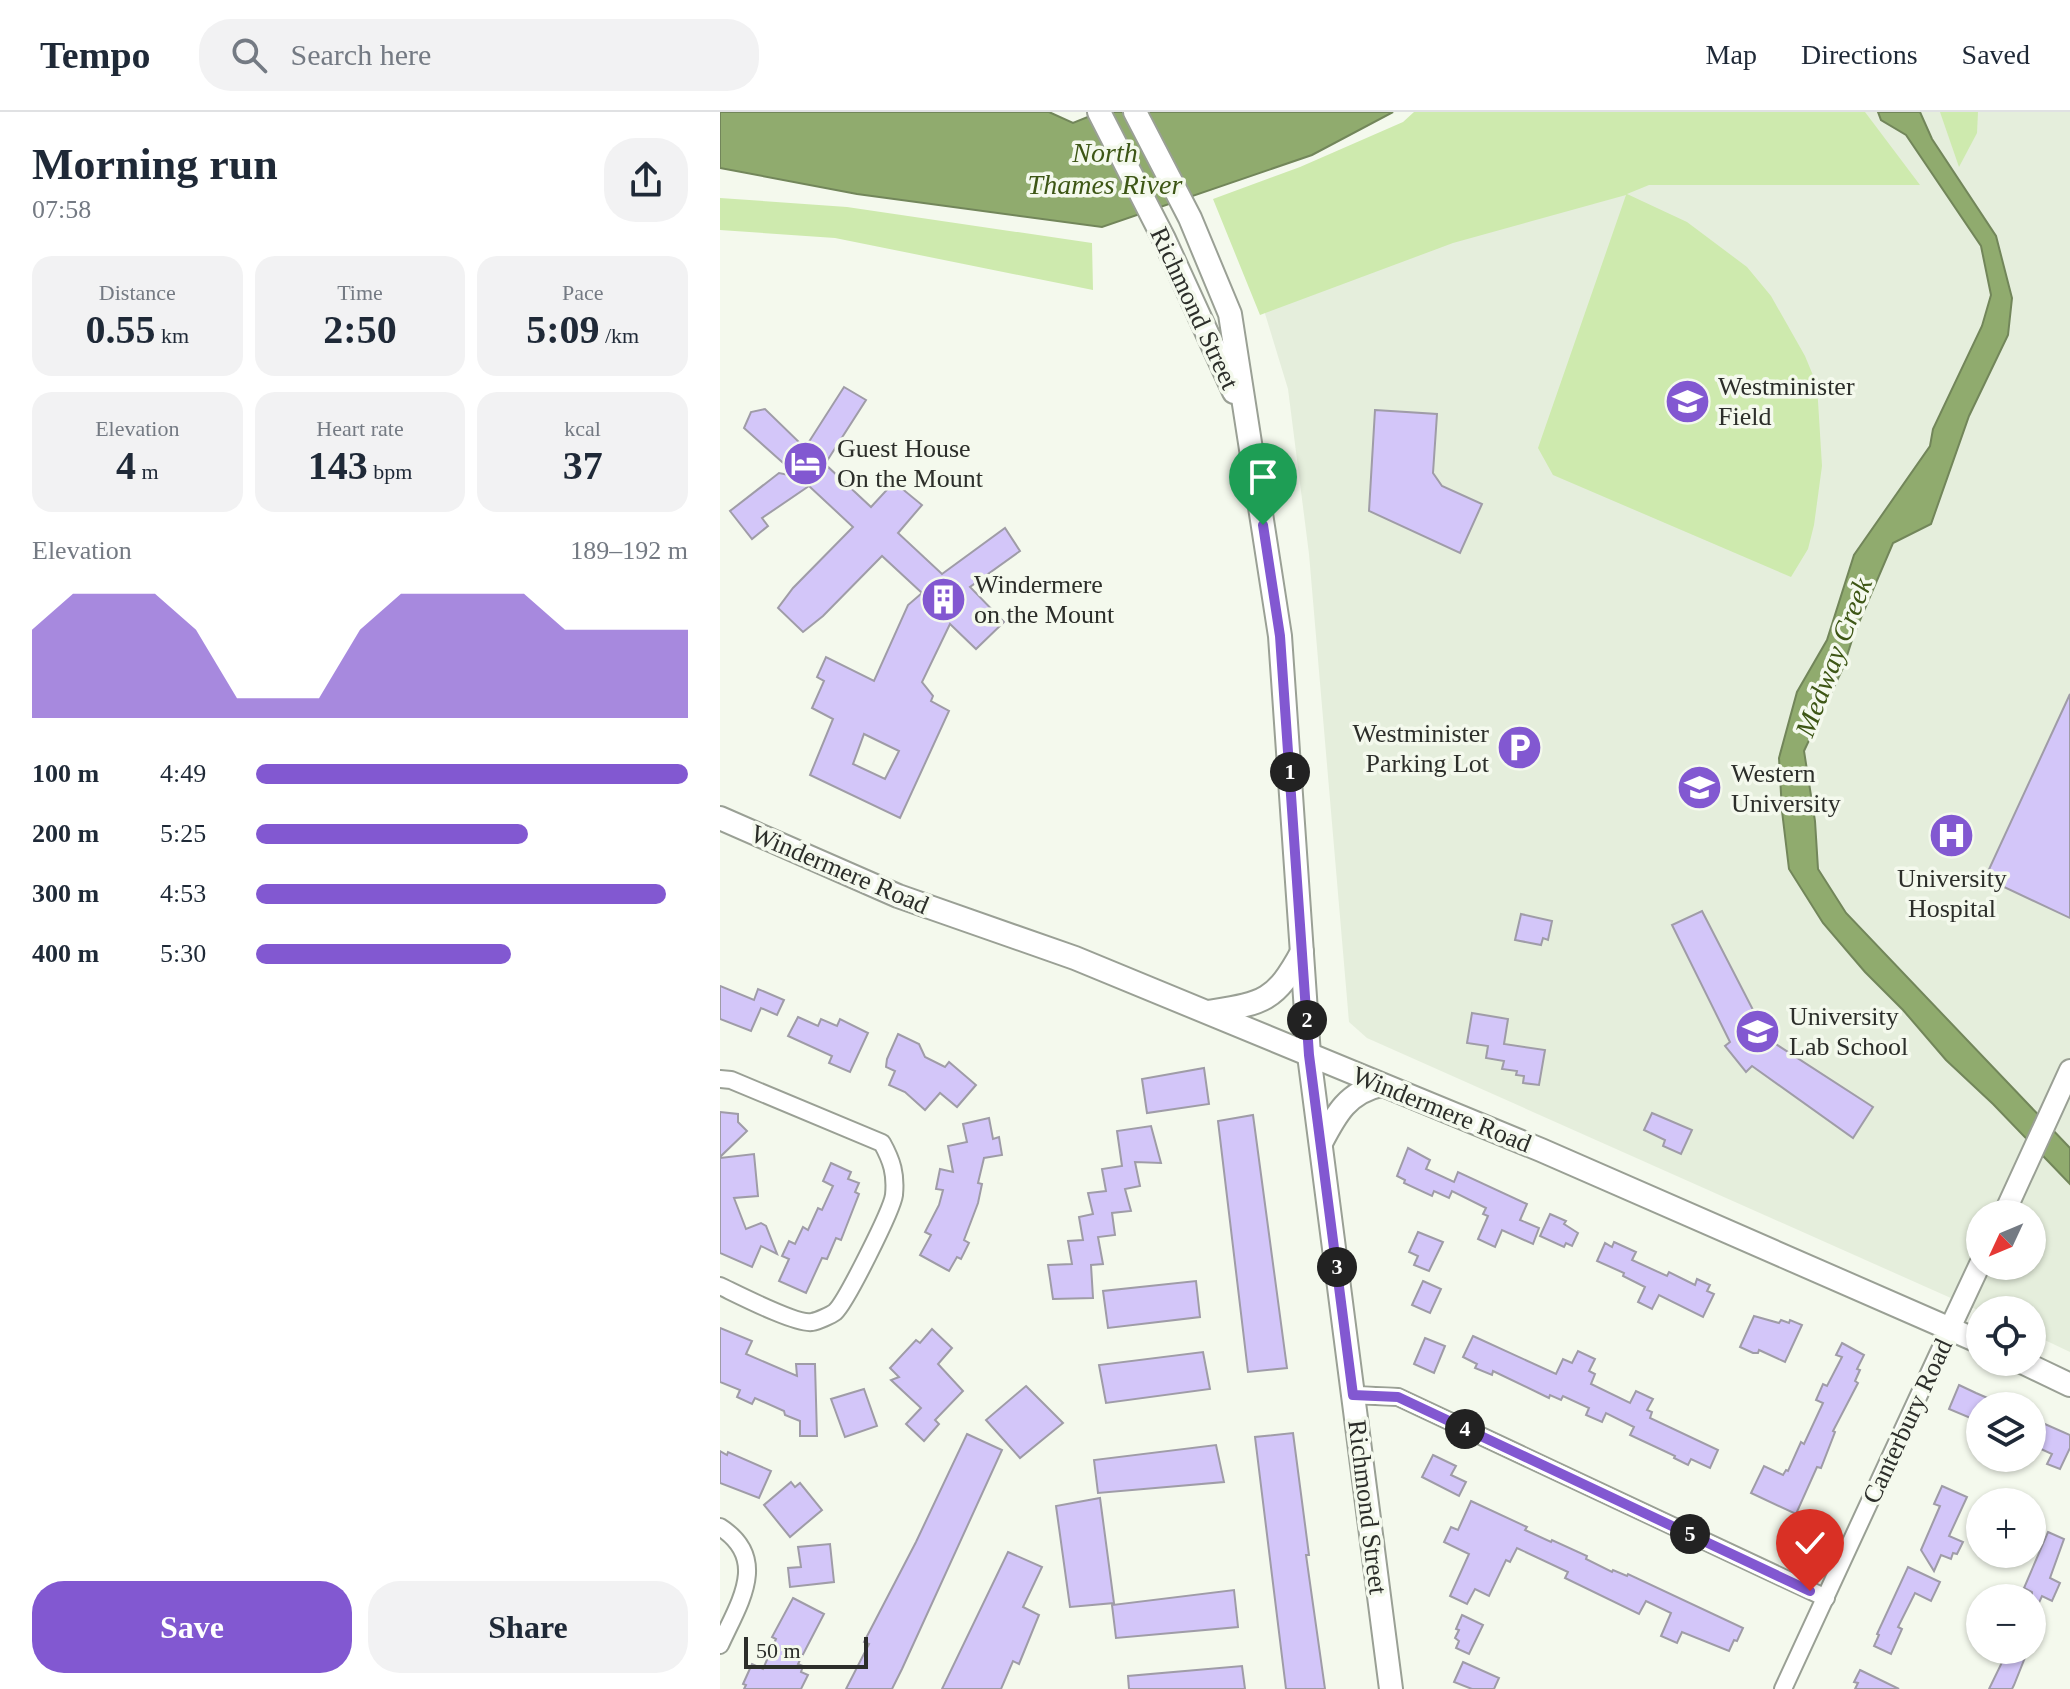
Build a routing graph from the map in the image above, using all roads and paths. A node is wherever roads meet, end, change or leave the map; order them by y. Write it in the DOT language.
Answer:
graph roads {
  1 [pos="1099,112"];
  2 [pos="1135,112"];
  3 [pos="1246,418"];
  4 [pos="722,823"];
  5 [pos="1302,952"];
  6 [pos="1206,1012"];
  7 [pos="1309,1055"];
  8 [pos="2070,1070"];
  9 [pos="720,1079"];
  10 [pos="1381,1085"];
  11 [pos="1321,1143"];
  12 [pos="2011,1200"];
  13 [pos="1972,1280"];
  14 [pos="720,1286"];
  15 [pos="1950,1328"];
  16 [pos="1966,1335"];
  17 [pos="2046,1374"];
  18 [pos="2070,1385"];
  19 [pos="1353,1395"];
  20 [pos="720,1527"];
  21 [pos="1826,1598"];
  22 [pos="720,1645"];
  23 [pos="1391,1689"];
  24 [pos="1783,1689"];
  1 -- 3 [label="main road, Richmond Street"];
  2 -- 3 [label="main road, Richmond Street"];
  3 -- 5 [label="main road, Richmond Street"];
  4 -- 6 [label="main road, Windermere Road"];
  5 -- 6 [label="main road"];
  5 -- 7 [label="main road, Richmond Street"];
  6 -- 7 [label="main road, Windermere Road"];
  7 -- 10 [label="main road, Windermere Road"];
  7 -- 11 [label="main road, Richmond Street"];
  8 -- 12 [label="street"];
  9 -- 14 [label="street"];
  10 -- 11 [label="main road"];
  10 -- 15 [label="main road, Windermere Road"];
  11 -- 19 [label="main road, Richmond Street"];
  13 -- 15 [label="street"];
  15 -- 16 [label="main road, Windermere Road"];
  15 -- 21 [label="street, Canterbury Road"];
  17 -- 18 [label="main road"];
  19 -- 21 [label="street"];
  19 -- 23 [label="main road, Richmond Street"];
  20 -- 22 [label="street"];
  21 -- 24 [label="street, Canterbury Road"];
}
